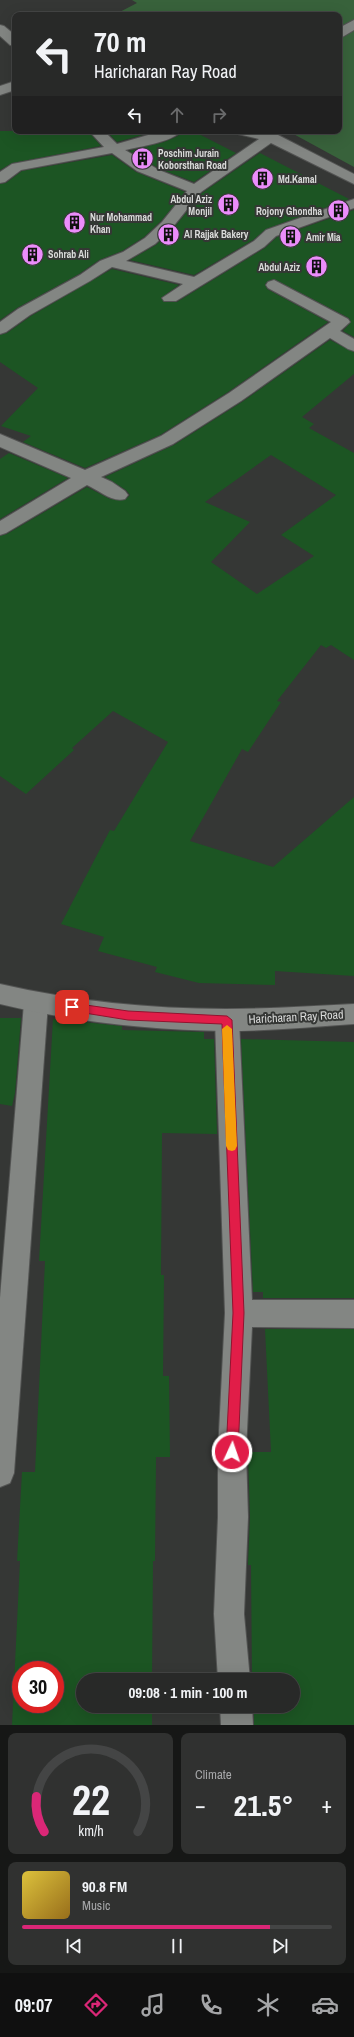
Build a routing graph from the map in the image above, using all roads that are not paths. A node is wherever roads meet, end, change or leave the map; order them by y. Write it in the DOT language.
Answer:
graph roads {
  1 [pos="354,24"];
  2 [pos="0,29"];
  3 [pos="342,31"];
  4 [pos="12,39"];
  5 [pos="12,86"];
  6 [pos="0,90"];
  7 [pos="99,134"];
  8 [pos="167,134"];
  9 [pos="272,134"];
  10 [pos="113,149"];
  11 [pos="0,179"];
  12 [pos="354,180"];
  13 [pos="196,189"];
  14 [pos="354,203"];
  15 [pos="111,262"];
  16 [pos="196,282"];
  17 [pos="274,285"];
  18 [pos="170,298"];
  19 [pos="0,329"];
  20 [pos="330,331"];
  21 [pos="354,346"];
  22 [pos="0,440"];
  23 [pos="86,478"];
  24 [pos="119,495"];
  25 [pos="0,529"];
  26 [pos="0,994"];
  27 [pos="36,1003"];
  28 [pos="354,1014"];
  29 [pos="227,1020"];
  30 [pos="238,1313"];
  31 [pos="354,1314"];
  32 [pos="0,1473"];
  33 [pos="233,1673"];
  34 [pos="236,1713"];
  35 [pos="237,1725"];
  1 -- 3 [label="street"];
  2 -- 4 [label="street"];
  5 -- 6 [label="street"];
  7 -- 10 [label="street"];
  8 -- 10 [label="street"];
  9 -- 12 [label="street"];
  9 -- 13 [label="street"];
  10 -- 11 [label="street"];
  10 -- 13 [label="street"];
  13 -- 15 [label="street"];
  14 -- 16 [label="street"];
  15 -- 16 [label="street"];
  15 -- 19 [label="street"];
  16 -- 18 [label="street"];
  17 -- 20 [label="street"];
  20 -- 21 [label="street"];
  20 -- 23 [label="street"];
  22 -- 23 [label="street"];
  23 -- 24 [label="street"];
  23 -- 25 [label="street"];
  26 -- 27 [label="street, Haricharan Ray Road"];
  27 -- 29 [label="street, Haricharan Ray Road"];
  27 -- 32 [label="street"];
  28 -- 29 [label="street, Haricharan Ray Road"];
  29 -- 30 [label="street"];
  30 -- 31 [label="street"];
  30 -- 33 [label="street"];
  34 -- 35 [label="street"];
}
